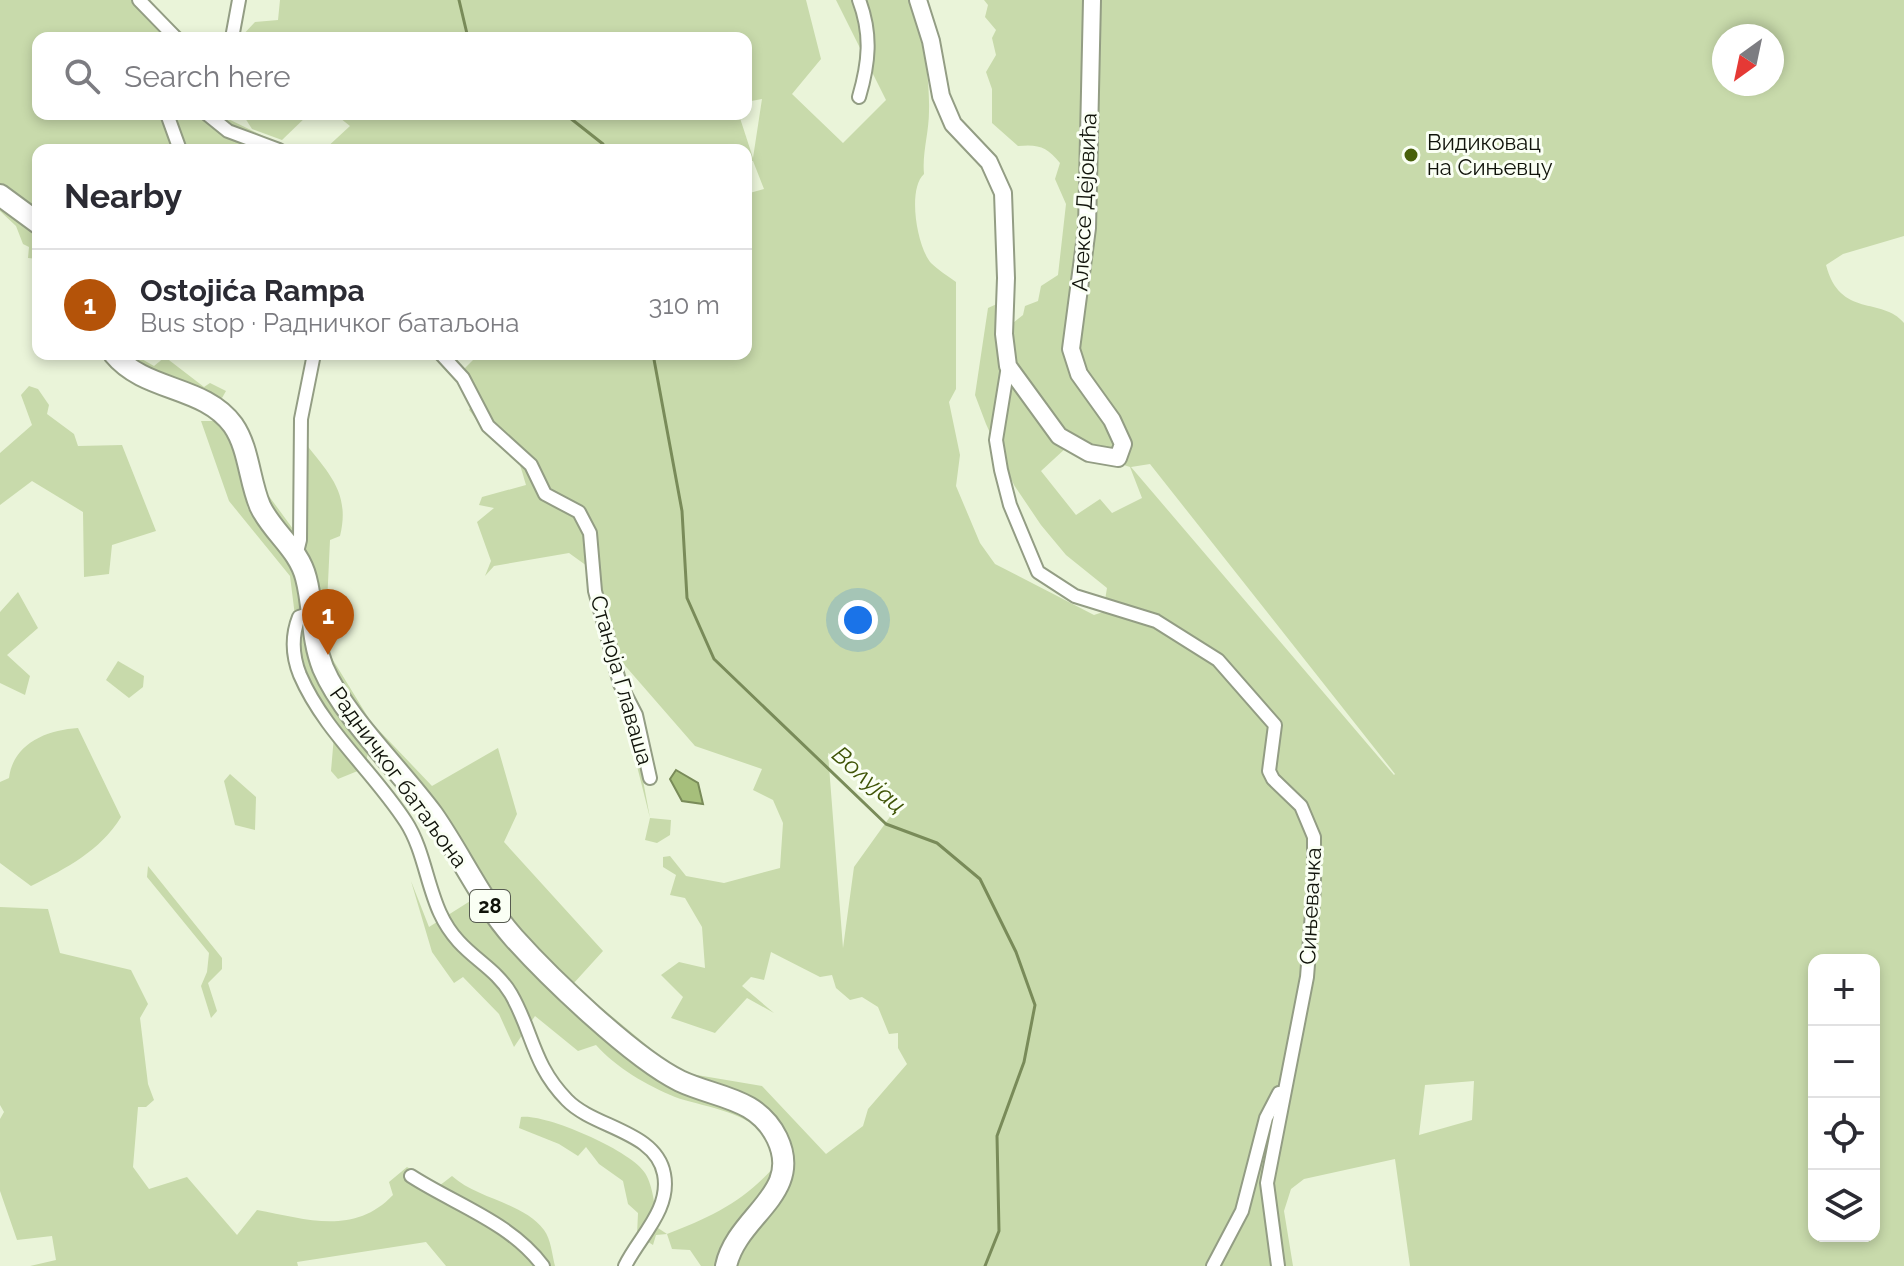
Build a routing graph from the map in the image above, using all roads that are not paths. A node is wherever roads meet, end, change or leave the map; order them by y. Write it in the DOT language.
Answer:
graph roads {
  1 [pos="139,0"];
  2 [pos="239,0"];
  3 [pos="859,0"];
  4 [pos="918,0"];
  5 [pos="1092,0"];
  6 [pos="170,32"];
  7 [pos="233,32"];
  8 [pos="859,97"];
  9 [pos="169,120"];
  10 [pos="214,120"];
  11 [pos="178,144"];
  12 [pos="263,144"];
  13 [pos="0,195"];
  14 [pos="32,219"];
  15 [pos="121,360"];
  16 [pos="312,360"];
  17 [pos="446,360"];
  18 [pos="1008,366"];
  19 [pos="296,556"];
  20 [pos="311,613"];
  21 [pos="650,778"];
  22 [pos="1285,1080"];
  23 [pos="411,1176"];
  24 [pos="543,1266"];
  25 [pos="625,1266"];
  26 [pos="726,1266"];
  27 [pos="1213,1266"];
  28 [pos="1278,1266"];
  1 -- 6 [label="street"];
  2 -- 7 [label="street"];
  3 -- 8 [label="street"];
  4 -- 18 [label="street"];
  5 -- 18 [label="street, Алексе Дејовића"];
  9 -- 11 [label="street"];
  10 -- 12 [label="street"];
  13 -- 14 [label="main road"];
  15 -- 19 [label="main road, Радничког батаљона / 28"];
  16 -- 19 [label="street"];
  17 -- 21 [label="street, Станоја Главаша"];
  18 -- 22 [label="street, Сињевачка"];
  19 -- 20 [label="main road, Радничког батаљона / 28"];
  20 -- 25 [label="street"];
  20 -- 26 [label="main road, Радничког батаљона / 28"];
  22 -- 27 [label="street"];
  22 -- 28 [label="street, Сињевачка"];
  23 -- 24 [label="street"];
}
